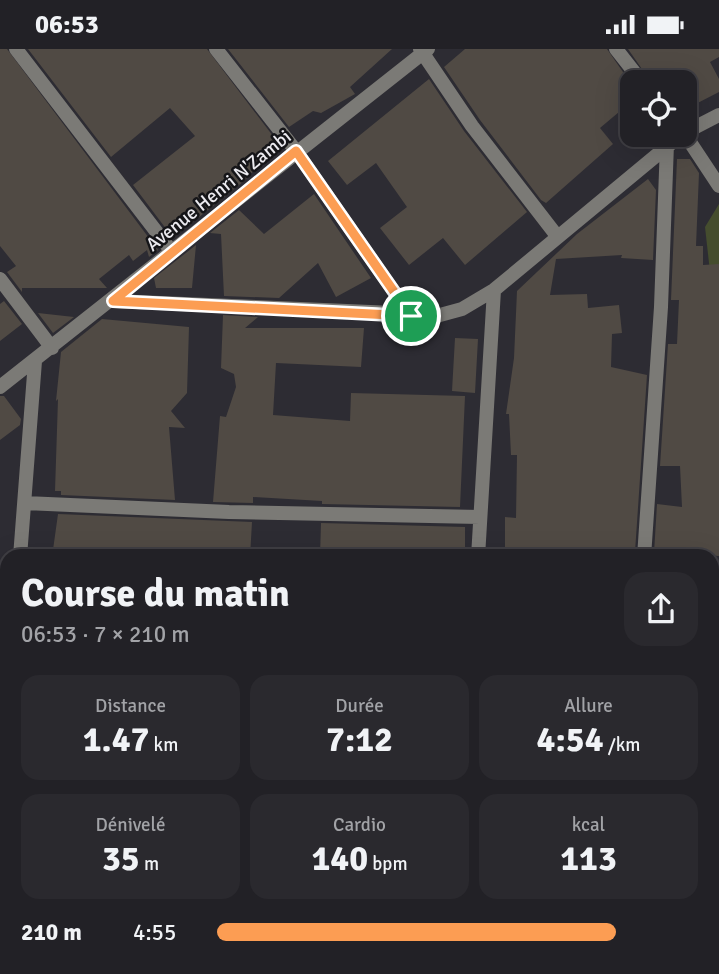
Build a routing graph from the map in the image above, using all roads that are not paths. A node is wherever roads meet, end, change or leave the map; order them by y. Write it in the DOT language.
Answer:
graph roads {
  1 [pos="16,49"];
  2 [pos="216,49"];
  3 [pos="616,49"];
  4 [pos="424,50"];
  5 [pos="633,70"];
  6 [pos="719,115"];
  7 [pos="697,127"];
  8 [pos="663,147"];
  9 [pos="667,147"];
  10 [pos="692,147"];
  11 [pos="296,151"];
  12 [pos="719,185"];
  13 [pos="556,236"];
  14 [pos="172,251"];
  15 [pos="0,279"];
  16 [pos="494,290"];
  17 [pos="113,301"];
  18 [pos="411,316"];
  19 [pos="52,348"];
  20 [pos="35,361"];
  21 [pos="0,387"];
  22 [pos="25,503"];
  23 [pos="480,517"];
  24 [pos="21,549"];
  25 [pos="478,549"];
  26 [pos="645,549"];
  1 -- 14 [label="street"];
  2 -- 11 [label="street"];
  3 -- 5 [label="street"];
  4 -- 11 [label="street, Avenue Henri N'Zambi"];
  4 -- 13 [label="street"];
  6 -- 7 [label="street"];
  8 -- 13 [label="street"];
  9 -- 26 [label="street"];
  10 -- 12 [label="street"];
  11 -- 14 [label="street, Avenue Henri N'Zambi"];
  11 -- 18 [label="street"];
  13 -- 16 [label="street"];
  14 -- 17 [label="street, Avenue Henri N'Zambi"];
  15 -- 19 [label="street"];
  16 -- 18 [label="street"];
  16 -- 23 [label="street"];
  17 -- 18 [label="street"];
  17 -- 19 [label="street, Avenue Henri N'Zambi"];
  19 -- 20 [label="street, Avenue Henri N'Zambi"];
  20 -- 21 [label="street, Avenue Henri N'Zambi"];
  20 -- 22 [label="street"];
  22 -- 23 [label="street"];
  22 -- 24 [label="street"];
  23 -- 25 [label="street"];
}
